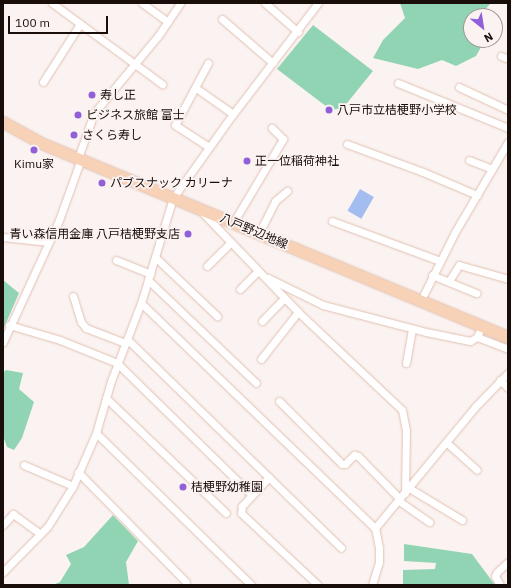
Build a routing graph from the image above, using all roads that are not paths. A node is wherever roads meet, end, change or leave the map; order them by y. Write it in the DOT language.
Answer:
graph roads {
  1 [pos="52,3"];
  2 [pos="142,3"];
  3 [pos="180,3"];
  4 [pos="265,3"];
  5 [pos="309,3"];
  6 [pos="318,3"];
  7 [pos="312,12"];
  8 [pos="222,19"];
  9 [pos="168,22"];
  10 [pos="80,24"];
  11 [pos="298,32"];
  12 [pos="500,56"];
  13 [pos="508,59"];
  14 [pos="134,63"];
  15 [pos="208,63"];
  16 [pos="273,63"];
  17 [pos="42,82"];
  18 [pos="398,83"];
  19 [pos="162,84"];
  20 [pos="459,87"];
  21 [pos="196,88"];
  22 [pos="508,110"];
  23 [pos="233,114"];
  24 [pos="3,122"];
  25 [pos="272,128"];
  26 [pos="508,128"];
  27 [pos="508,142"];
  28 [pos="347,144"];
  29 [pos="209,147"];
  30 [pos="506,151"];
  31 [pos="80,159"];
  32 [pos="469,160"];
  33 [pos="492,169"];
  34 [pos="288,191"];
  35 [pos="477,196"];
  36 [pos="173,198"];
  37 [pos="198,208"];
  38 [pos="332,221"];
  39 [pos="234,223"];
  40 [pos="259,233"];
  41 [pos="3,237"];
  42 [pos="49,242"];
  43 [pos="230,243"];
  44 [pos="156,257"];
  45 [pos="116,260"];
  46 [pos="440,261"];
  47 [pos="208,266"];
  48 [pos="260,273"];
  49 [pos="432,275"];
  50 [pos="149,277"];
  51 [pos="508,279"];
  52 [pos="449,281"];
  53 [pos="240,289"];
  54 [pos="476,293"];
  55 [pos="73,296"];
  56 [pos="284,298"];
  57 [pos="421,300"];
  58 [pos="141,302"];
  59 [pos="298,312"];
  60 [pos="217,316"];
  61 [pos="262,321"];
  62 [pos="10,325"];
  63 [pos="482,326"];
  64 [pos="412,329"];
  65 [pos="477,337"];
  66 [pos="508,337"];
  67 [pos="126,341"];
  68 [pos="3,342"];
  69 [pos="508,349"];
  70 [pos="261,359"];
  71 [pos="117,363"];
  72 [pos="406,363"];
  73 [pos="508,374"];
  74 [pos="500,380"];
  75 [pos="256,383"];
  76 [pos="508,388"];
  77 [pos="106,398"];
  78 [pos="279,402"];
  79 [pos="96,433"];
  80 [pos="447,443"];
  81 [pos="24,465"];
  82 [pos="477,470"];
  83 [pos="78,472"];
  84 [pos="269,477"];
  85 [pos="73,486"];
  86 [pos="252,495"];
  87 [pos="403,495"];
  88 [pos="226,514"];
  89 [pos="462,520"];
  90 [pos="429,522"];
  91 [pos="3,525"];
  92 [pos="375,528"];
  93 [pos="41,534"];
  94 [pos="341,548"];
  95 [pos="508,562"];
  96 [pos="3,572"];
  97 [pos="186,582"];
  98 [pos="251,585"];
  99 [pos="318,585"];
  100 [pos="372,585"];
  101 [pos="500,585"];
  1 -- 10 [label="street"];
  2 -- 9 [label="street"];
  3 -- 9 [label="street"];
  4 -- 11 [label="street"];
  5 -- 7 [label="street"];
  6 -- 7 [label="street"];
  7 -- 11 [label="street"];
  8 -- 16 [label="street"];
  9 -- 14 [label="street"];
  10 -- 14 [label="street"];
  10 -- 17 [label="street"];
  11 -- 16 [label="street"];
  12 -- 13 [label="street"];
  14 -- 19 [label="street"];
  14 -- 31 [label="street"];
  15 -- 21 [label="street"];
  16 -- 23 [label="street"];
  18 -- 26 [label="street"];
  20 -- 22 [label="street"];
  21 -- 23 [label="street"];
  21 -- 29 [label="street"];
  23 -- 29 [label="street"];
  24 -- 31 [label="main road, 八戸野辺地線"];
  25 -- 39 [label="street"];
  27 -- 30 [label="street"];
  28 -- 35 [label="street"];
  29 -- 36 [label="street"];
  30 -- 33 [label="street"];
  31 -- 36 [label="main road, 八戸野辺地線"];
  31 -- 42 [label="street"];
  32 -- 33 [label="street"];
  33 -- 35 [label="street"];
  34 -- 40 [label="street"];
  35 -- 46 [label="street"];
  36 -- 37 [label="main road, 八戸野辺地線"];
  36 -- 44 [label="street"];
  37 -- 39 [label="main road, 八戸野辺地線"];
  37 -- 43 [label="street"];
  38 -- 46 [label="street"];
  39 -- 40 [label="main road, 八戸野辺地線"];
  40 -- 57 [label="main road, 八戸野辺地線"];
  41 -- 42 [label="street"];
  42 -- 62 [label="street"];
  43 -- 47 [label="street"];
  43 -- 48 [label="street"];
  44 -- 50 [label="street"];
  44 -- 60 [label="street"];
  45 -- 50 [label="street"];
  46 -- 49 [label="street"];
  48 -- 53 [label="street"];
  48 -- 56 [label="street"];
  48 -- 64 [label="street"];
  49 -- 52 [label="street"];
  49 -- 57 [label="street"];
  50 -- 58 [label="street"];
  50 -- 75 [label="street"];
  51 -- 52 [label="street"];
  52 -- 54 [label="street"];
  55 -- 67 [label="street"];
  56 -- 59 [label="street"];
  56 -- 61 [label="street"];
  57 -- 63 [label="main road, 八戸野辺地線"];
  58 -- 67 [label="street"];
  58 -- 92 [label="street"];
  59 -- 70 [label="street"];
  59 -- 87 [label="street"];
  62 -- 68 [label="street"];
  62 -- 71 [label="street"];
  63 -- 65 [label="street"];
  63 -- 66 [label="main road, 八戸野辺地線"];
  64 -- 65 [label="street"];
  64 -- 72 [label="street"];
  65 -- 69 [label="street"];
  67 -- 71 [label="street"];
  67 -- 84 [label="street"];
  71 -- 77 [label="street"];
  71 -- 86 [label="street"];
  73 -- 74 [label="street"];
  74 -- 76 [label="street"];
  74 -- 80 [label="street"];
  77 -- 79 [label="street"];
  77 -- 88 [label="street"];
  78 -- 87 [label="street"];
  79 -- 83 [label="street"];
  79 -- 98 [label="street"];
  80 -- 82 [label="street"];
  80 -- 87 [label="street"];
  81 -- 85 [label="street"];
  83 -- 85 [label="street"];
  83 -- 97 [label="street"];
  84 -- 86 [label="street"];
  84 -- 94 [label="street"];
  85 -- 93 [label="street"];
  86 -- 99 [label="street"];
  87 -- 89 [label="street"];
  87 -- 90 [label="street"];
  87 -- 92 [label="street"];
  91 -- 93 [label="street"];
  92 -- 100 [label="street"];
  93 -- 96 [label="street"];
  95 -- 101 [label="street"];
}
